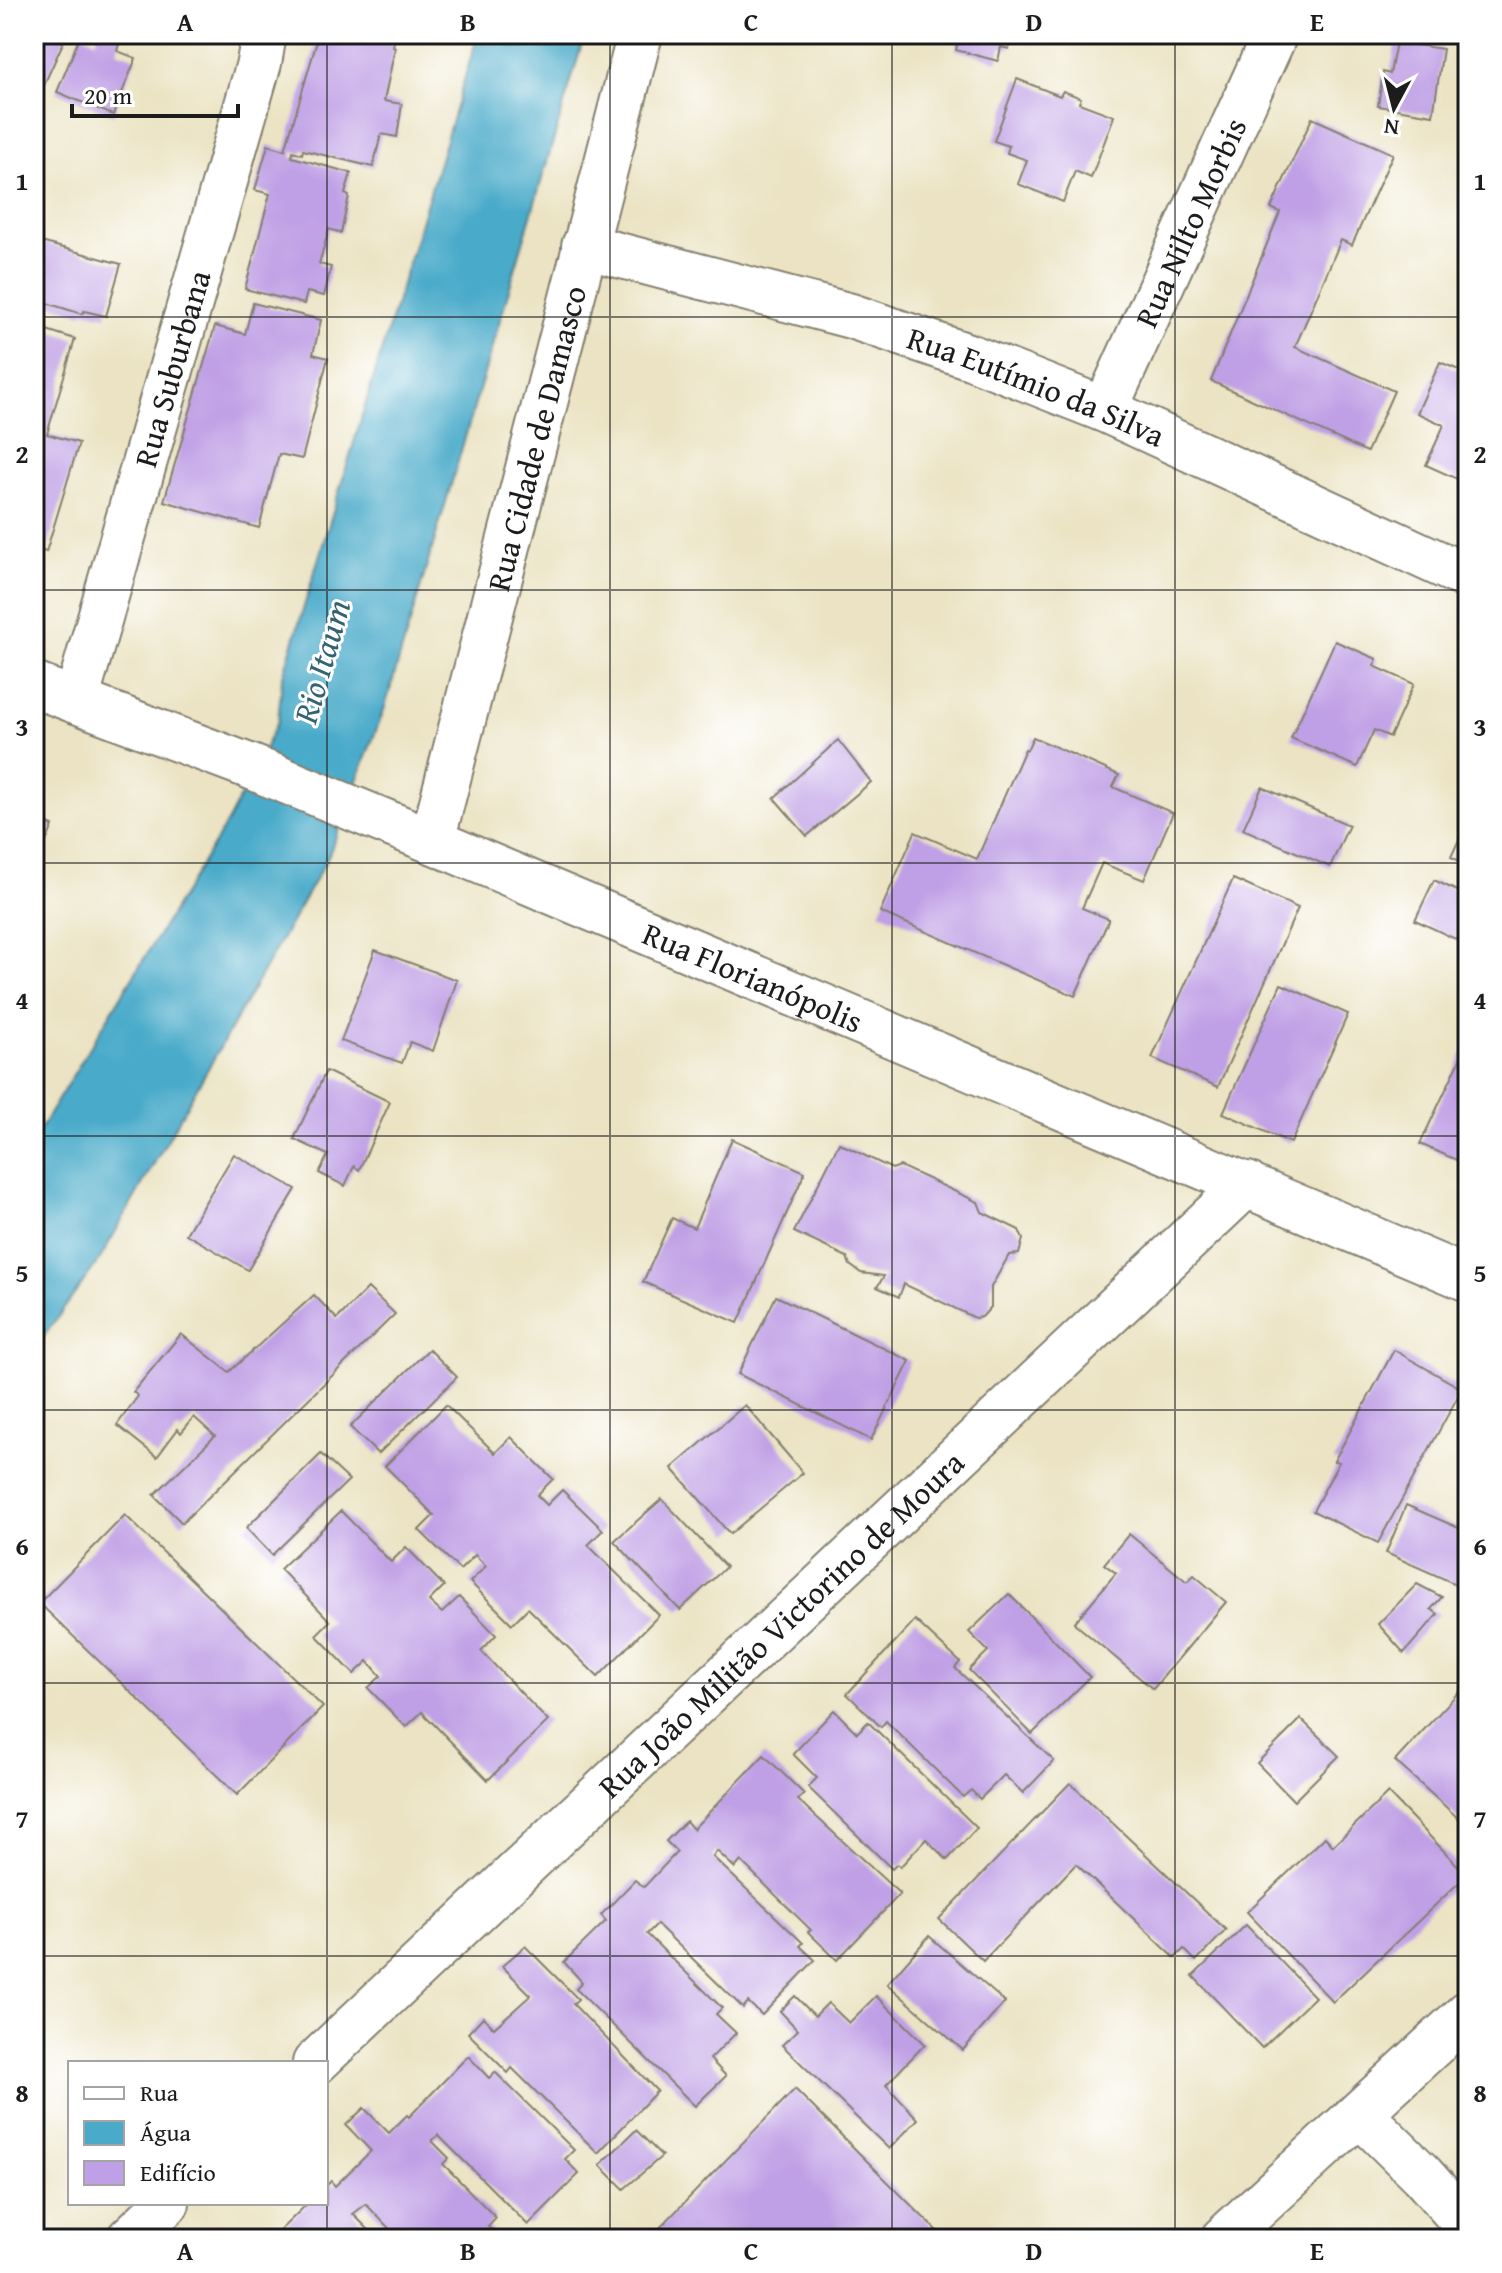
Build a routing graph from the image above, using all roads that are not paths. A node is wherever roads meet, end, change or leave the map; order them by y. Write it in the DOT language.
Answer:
graph roads {
  1 [pos="264,34"];
  2 [pos="640,34"];
  3 [pos="1275,34"];
  4 [pos="584,246"];
  5 [pos="1105,410"];
  6 [pos="1468,577"];
  7 [pos="34,685"];
  8 [pos="76,701"];
  9 [pos="432,841"];
  10 [pos="1247,1184"];
  11 [pos="1468,1279"];
  12 [pos="1468,2013"];
  13 [pos="317,2061"];
  14 [pos="1360,2114"];
  15 [pos="1468,2227"];
  16 [pos="1223,2239"];
  1 -- 8 [label="street, Rua Suburbana"];
  2 -- 4 [label="street, Rua Cidade de Damasco"];
  3 -- 5 [label="street, Rua Nilto Morbis"];
  4 -- 5 [label="street, Rua Eutímio da Silva"];
  4 -- 9 [label="street, Rua Cidade de Damasco"];
  5 -- 6 [label="street, Rua Eutímio da Silva"];
  7 -- 8 [label="street, Rua Florianópolis"];
  8 -- 9 [label="street, Rua Florianópolis"];
  9 -- 10 [label="street, Rua Florianópolis"];
  10 -- 11 [label="street, Rua Florianópolis"];
  10 -- 13 [label="street, Rua João Militão Victorino de Moura"];
  12 -- 14 [label="street"];
  14 -- 15 [label="street"];
  14 -- 16 [label="street"];
}
